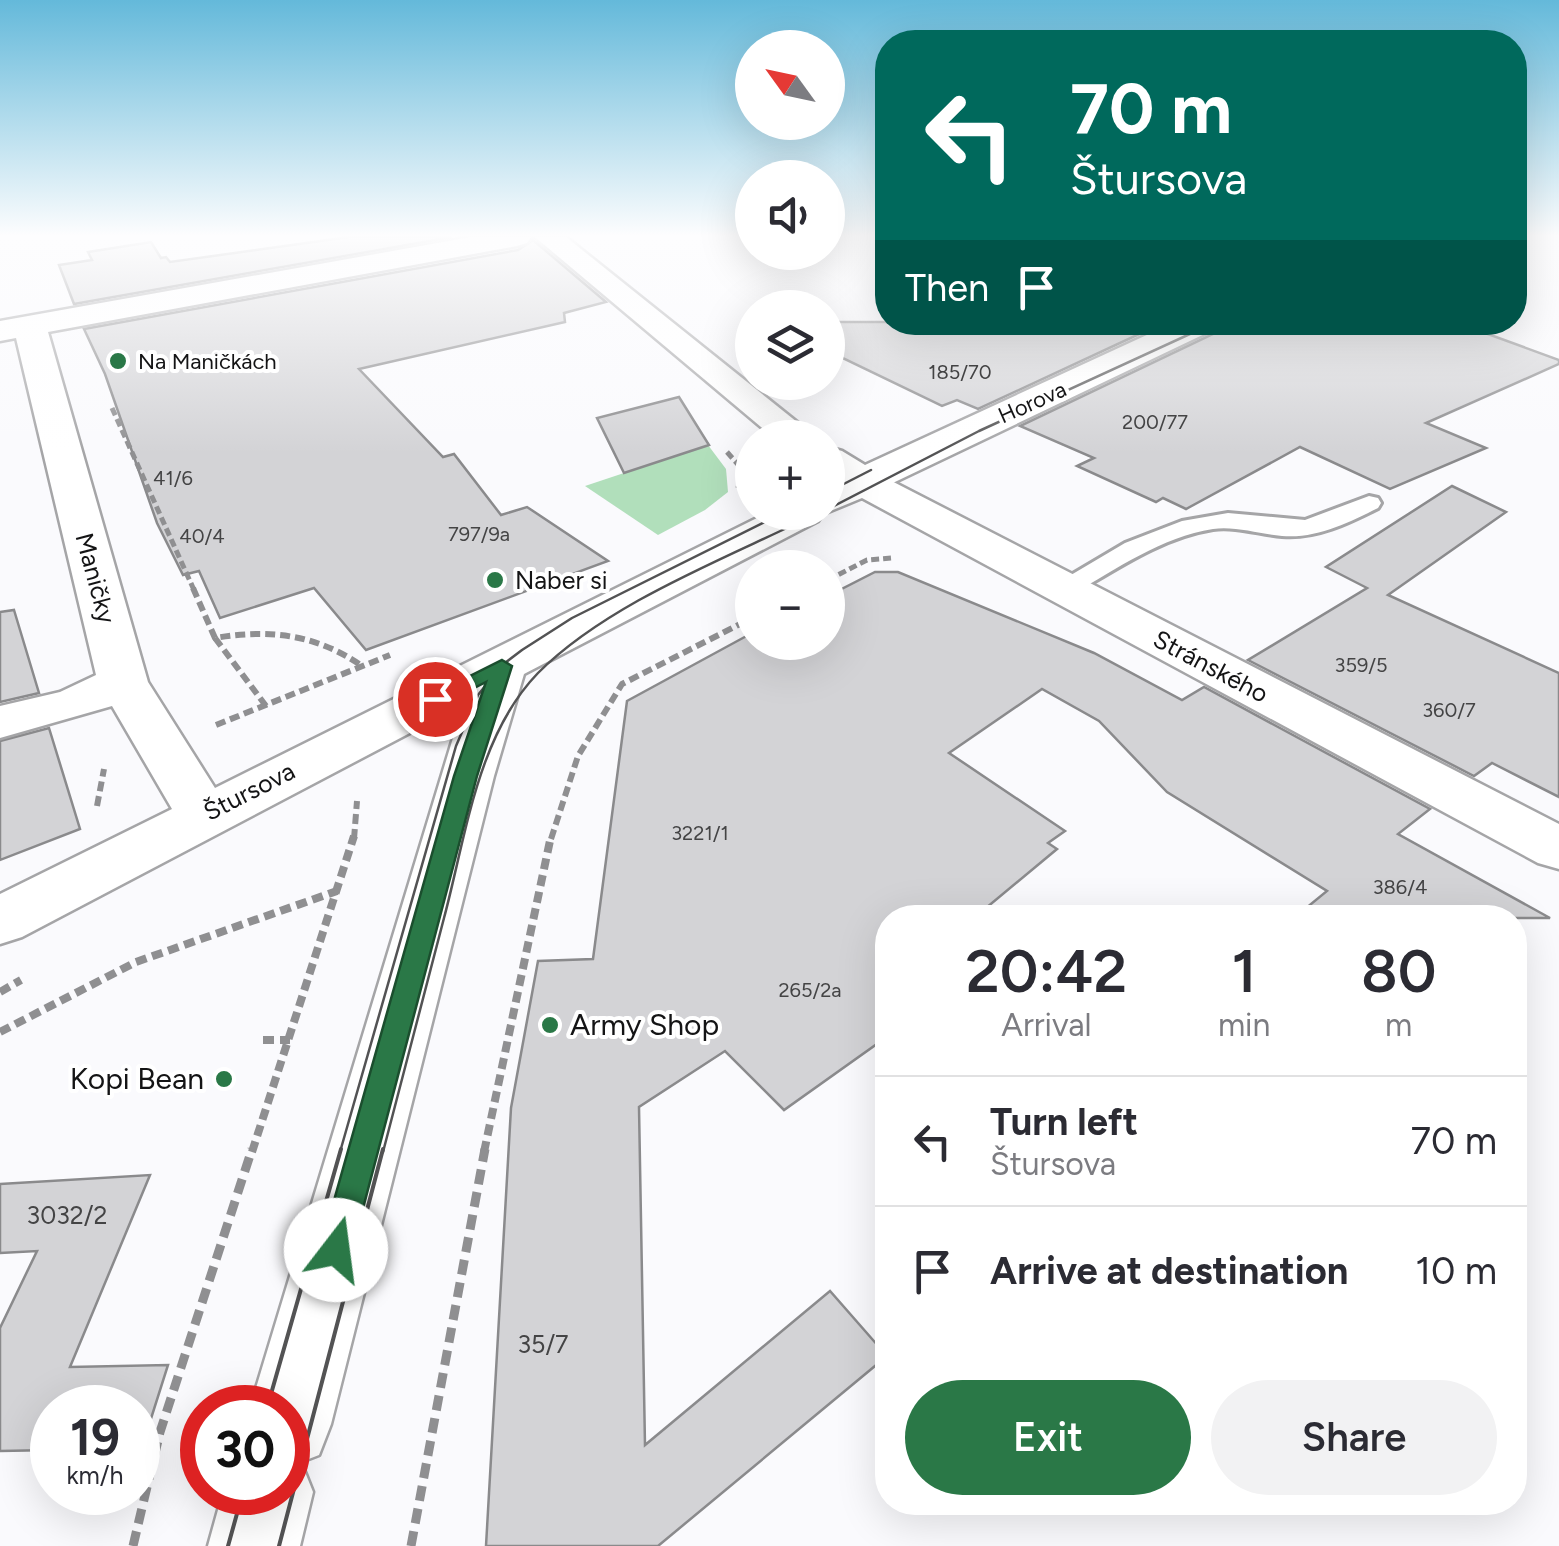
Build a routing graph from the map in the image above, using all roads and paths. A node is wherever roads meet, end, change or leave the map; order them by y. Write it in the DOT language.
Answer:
graph roads {
  1 [pos="120,309"];
  2 [pos="639,309"];
  3 [pos="72,318"];
  4 [pos="15,328"];
  5 [pos="1173,335"];
  6 [pos="776,420"];
  7 [pos="726,450"];
  8 [pos="845,478"];
  9 [pos="845,484"];
  10 [pos="734,502"];
  11 [pos="1369,502"];
  12 [pos="769,530"];
  13 [pos="890,558"];
  14 [pos="845,571"];
  15 [pos="1062,588"];
  16 [pos="735,627"];
  17 [pos="215,638"];
  18 [pos="403,650"];
  19 [pos="362,666"];
  20 [pos="502,666"];
  21 [pos="100,692"];
  22 [pos="266,706"];
  23 [pos="0,722"];
  24 [pos="162,746"];
  25 [pos="104,770"];
  26 [pos="343,798"];
  27 [pos="203,814"];
  28 [pos="97,822"];
  29 [pos="1559,849"];
  30 [pos="337,891"];
  31 [pos="0,920"];
  32 [pos="32,974"];
  33 [pos="0,992"];
  34 [pos="0,1032"];
  35 [pos="263,1040"];
  36 [pos="290,1040"];
  37 [pos="299,1385"];
  38 [pos="262,1515"];
  39 [pos="133,1546"];
  40 [pos="254,1546"];
  41 [pos="411,1546"];
  1 -- 3 [label="street"];
  2 -- 6 [label="street"];
  3 -- 4 [label="street"];
  3 -- 17 [label="path"];
  4 -- 21 [label="street, Maničky"];
  5 -- 8 [label="street, Horova"];
  7 -- 10 [label="path"];
  9 -- 15 [label="street, Stránského"];
  11 -- 15 [label="lane"];
  12 -- 20 [label="street, Štursova"];
  13 -- 14 [label="path"];
  15 -- 29 [label="street, Stránského"];
  16 -- 41 [label="path"];
  17 -- 19 [label="path"];
  17 -- 22 [label="path"];
  18 -- 19 [label="path"];
  19 -- 22 [label="path"];
  20 -- 27 [label="street, Štursova"];
  20 -- 37 [label="street"];
  21 -- 23 [label="street"];
  21 -- 24 [label="street, Maničky"];
  21 -- 25 [label="path"];
  22 -- 24 [label="path"];
  24 -- 25 [label="path"];
  24 -- 27 [label="street, Maničky"];
  25 -- 28 [label="path"];
  26 -- 30 [label="path"];
  27 -- 31 [label="street, Štursova"];
  30 -- 34 [label="path"];
  30 -- 36 [label="path"];
  32 -- 33 [label="path"];
  35 -- 36 [label="path"];
  36 -- 39 [label="path"];
  38 -- 40 [label="street"];
}
